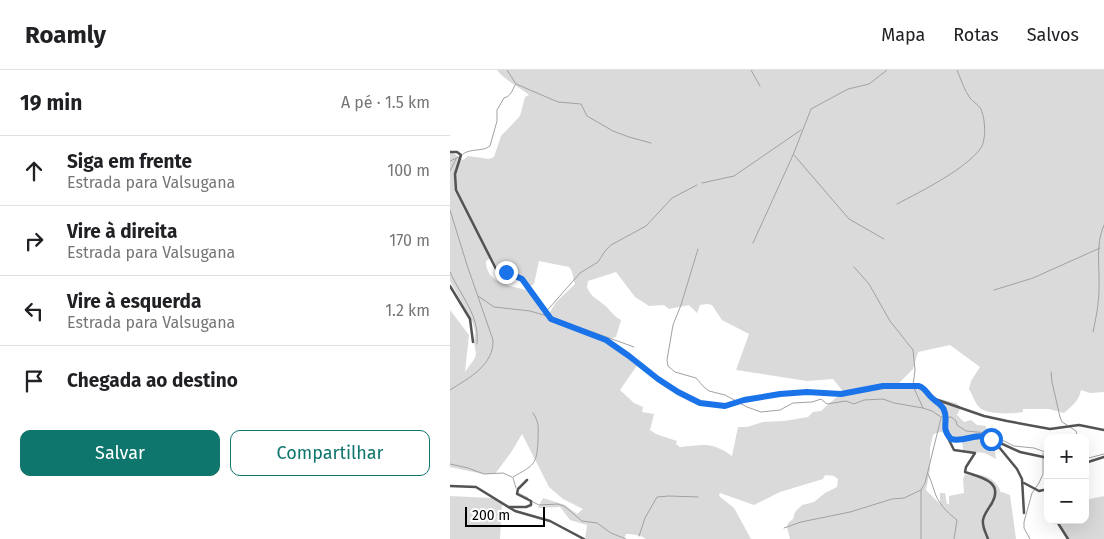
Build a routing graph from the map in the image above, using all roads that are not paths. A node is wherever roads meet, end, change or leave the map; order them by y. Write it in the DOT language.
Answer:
graph roads {
  1 [pos="450,152"];
  2 [pos="450,286"];
  3 [pos="473,342"];
  4 [pos="931,397"];
  5 [pos="1104,430"];
  6 [pos="947,435"];
  7 [pos="993,440"];
  8 [pos="1044,457"];
  9 [pos="1104,457"];
  10 [pos="1089,462"];
  11 [pos="526,480"];
  12 [pos="1024,483"];
  13 [pos="450,486"];
  14 [pos="1044,490"];
  15 [pos="508,507"];
  16 [pos="1024,513"];
  17 [pos="1059,524"];
  18 [pos="584,539"];
  19 [pos="988,539"];
  20 [pos="1068,539"];
  1 -- 4 [label="street"];
  2 -- 3 [label="street"];
  4 -- 5 [label="street"];
  4 -- 6 [label="street"];
  6 -- 7 [label="street"];
  6 -- 19 [label="street"];
  7 -- 8 [label="street"];
  7 -- 12 [label="street"];
  9 -- 10 [label="street"];
  11 -- 15 [label="street"];
  12 -- 14 [label="street"];
  12 -- 16 [label="street"];
  13 -- 15 [label="street"];
  15 -- 18 [label="street"];
  17 -- 20 [label="street"];
}
